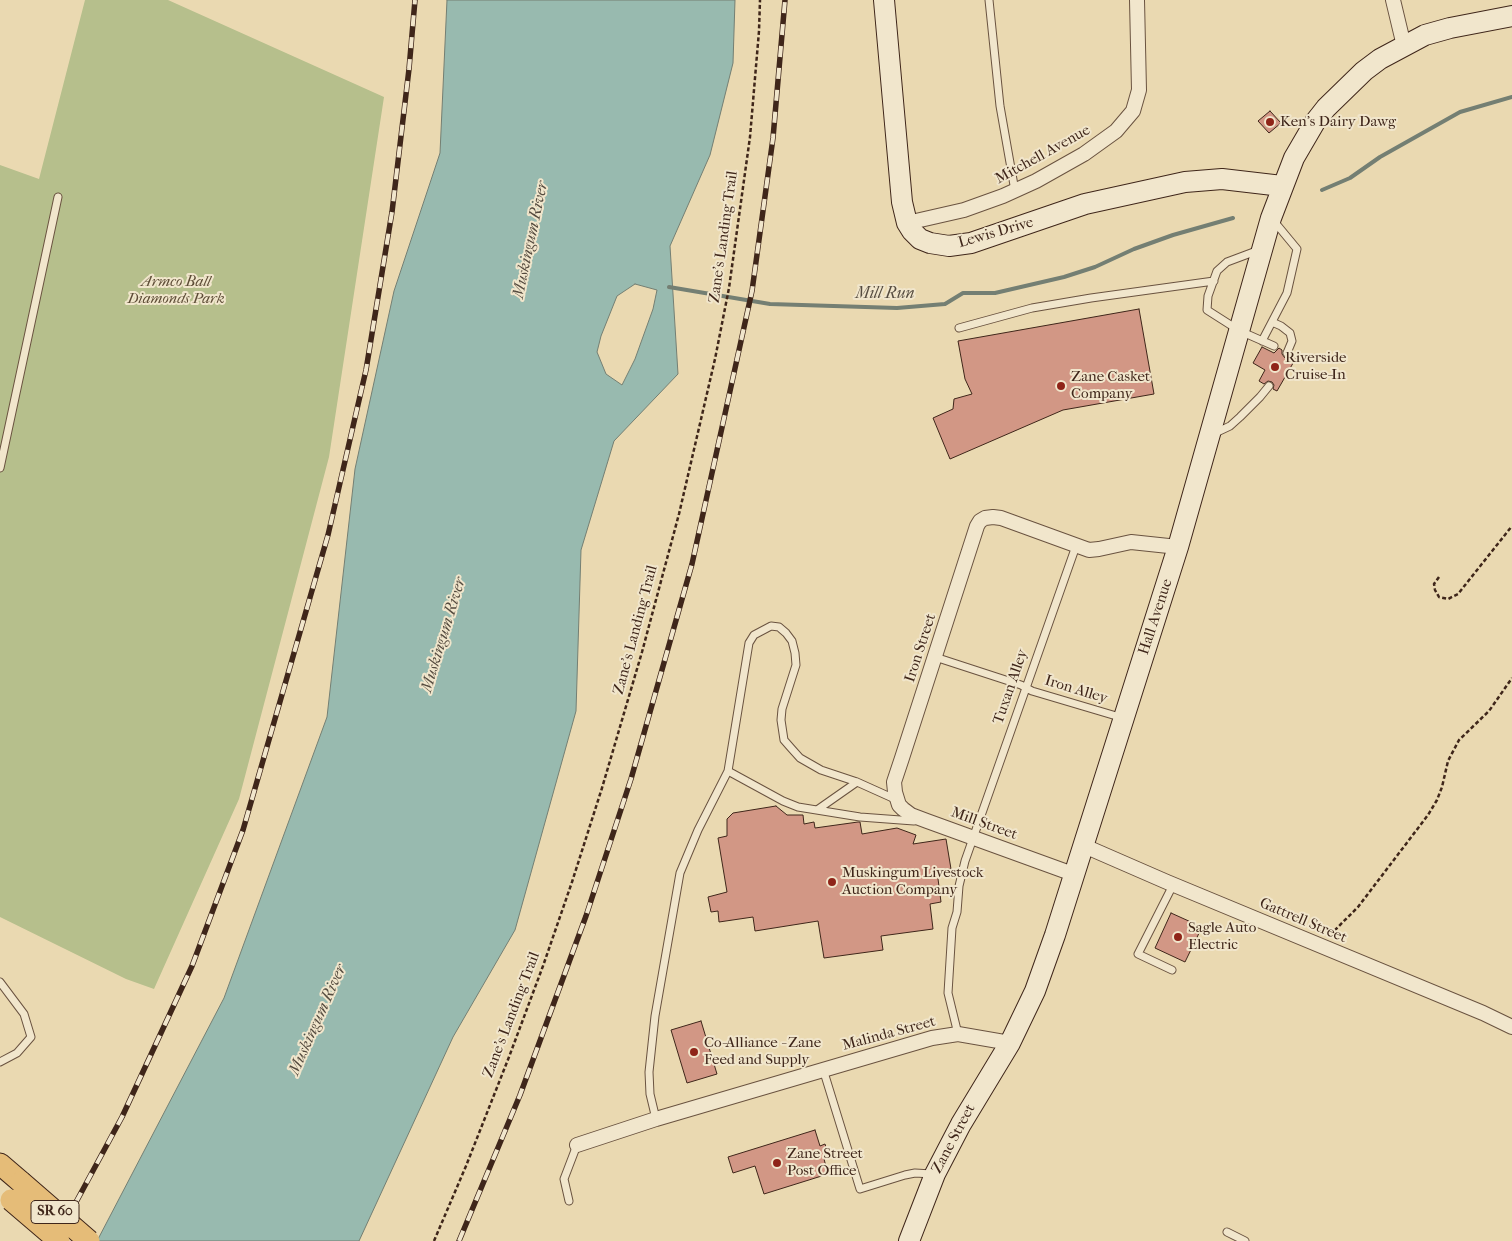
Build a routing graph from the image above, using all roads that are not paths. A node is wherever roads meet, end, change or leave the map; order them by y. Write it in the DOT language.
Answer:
graph roads {
  1 [pos="884,0"];
  2 [pos="990,0"];
  3 [pos="1137,0"];
  4 [pos="1393,0"];
  5 [pos="1512,16"];
  6 [pos="1404,46"];
  7 [pos="1282,186"];
  8 [pos="1015,191"];
  9 [pos="58,196"];
  10 [pos="1271,218"];
  11 [pos="907,223"];
  12 [pos="1262,249"];
  13 [pos="1214,281"];
  14 [pos="1272,322"];
  15 [pos="959,328"];
  16 [pos="1240,331"];
  17 [pos="1262,341"];
  18 [pos="1274,346"];
  19 [pos="1287,353"];
  20 [pos="1269,386"];
  21 [pos="1210,436"];
  22 [pos="0,468"];
  23 [pos="1076,546"];
  24 [pos="1178,547"];
  25 [pos="935,657"];
  26 [pos="1025,687"];
  27 [pos="1123,718"];
  28 [pos="728,771"];
  29 [pos="857,782"];
  30 [pos="896,796"];
  31 [pos="818,810"];
  32 [pos="927,821"];
  33 [pos="974,838"];
  34 [pos="1082,846"];
  35 [pos="1073,874"];
  36 [pos="1173,885"];
  37 [pos="1172,970"];
  38 [pos="0,982"];
  39 [pos="1512,1027"];
  40 [pos="958,1034"];
  41 [pos="1010,1043"];
  42 [pos="0,1062"];
  43 [pos="823,1069"];
  44 [pos="656,1119"];
  45 [pos="577,1145"];
  46 [pos="0,1164"];
  47 [pos="935,1174"];
  48 [pos="11,1191"];
  49 [pos="569,1201"];
  50 [pos="1227,1232"];
  51 [pos="59,1241"];
  52 [pos="89,1241"];
  53 [pos="909,1241"];
  54 [pos="1245,1241"];
  1 -- 11 [label="main road"];
  2 -- 8 [label="lane"];
  3 -- 8 [label="street, Mitchell Avenue"];
  4 -- 6 [label="street"];
  5 -- 6 [label="main road, Hall Avenue"];
  6 -- 7 [label="main road, Hall Avenue"];
  7 -- 10 [label="main road, Hall Avenue"];
  7 -- 11 [label="main road, Lewis Drive"];
  8 -- 11 [label="street, Mitchell Avenue"];
  9 -- 22 [label="lane"];
  10 -- 12 [label="main road, Hall Avenue"];
  10 -- 14 [label="lane"];
  12 -- 13 [label="lane"];
  12 -- 16 [label="main road, Hall Avenue"];
  13 -- 15 [label="lane"];
  13 -- 16 [label="lane"];
  14 -- 17 [label="lane"];
  14 -- 19 [label="lane"];
  16 -- 17 [label="lane"];
  16 -- 21 [label="main road, Hall Avenue"];
  17 -- 18 [label="lane"];
  20 -- 21 [label="lane"];
  21 -- 24 [label="main road, Hall Avenue"];
  23 -- 24 [label="street"];
  23 -- 25 [label="street, Iron Street"];
  23 -- 26 [label="lane, Tuxan Alley"];
  24 -- 27 [label="main road, Hall Avenue"];
  25 -- 26 [label="lane, Iron Alley"];
  25 -- 30 [label="street, Iron Street"];
  26 -- 27 [label="lane, Iron Alley"];
  26 -- 33 [label="lane, Tuxan Alley"];
  27 -- 34 [label="main road, Hall Avenue"];
  28 -- 29 [label="lane"];
  28 -- 31 [label="lane"];
  28 -- 44 [label="lane"];
  29 -- 30 [label="lane"];
  29 -- 31 [label="lane"];
  30 -- 32 [label="street, Mill Street"];
  31 -- 32 [label="lane"];
  32 -- 33 [label="street, Mill Street"];
  33 -- 35 [label="street, Mill Street"];
  33 -- 40 [label="lane, Tuxan Alley"];
  34 -- 35 [label="main road, Hall Avenue"];
  34 -- 36 [label="street, Gattrell Street"];
  35 -- 41 [label="main road, Hall Avenue"];
  36 -- 37 [label="lane"];
  36 -- 39 [label="street, Gattrell Street"];
  38 -- 42 [label="lane"];
  40 -- 41 [label="street, Malinda Street"];
  40 -- 43 [label="street, Malinda Street"];
  41 -- 47 [label="main road, Zane Street"];
  43 -- 44 [label="street, Malinda Street"];
  43 -- 47 [label="lane"];
  44 -- 45 [label="street, Malinda Street"];
  45 -- 49 [label="lane"];
  46 -- 48 [label="main road, SR 60"];
  47 -- 53 [label="main road, Zane Street"];
  48 -- 51 [label="main road, SR 60, bridge"];
  48 -- 52 [label="main road, SR 60, bridge"];
  50 -- 54 [label="lane"];
}
